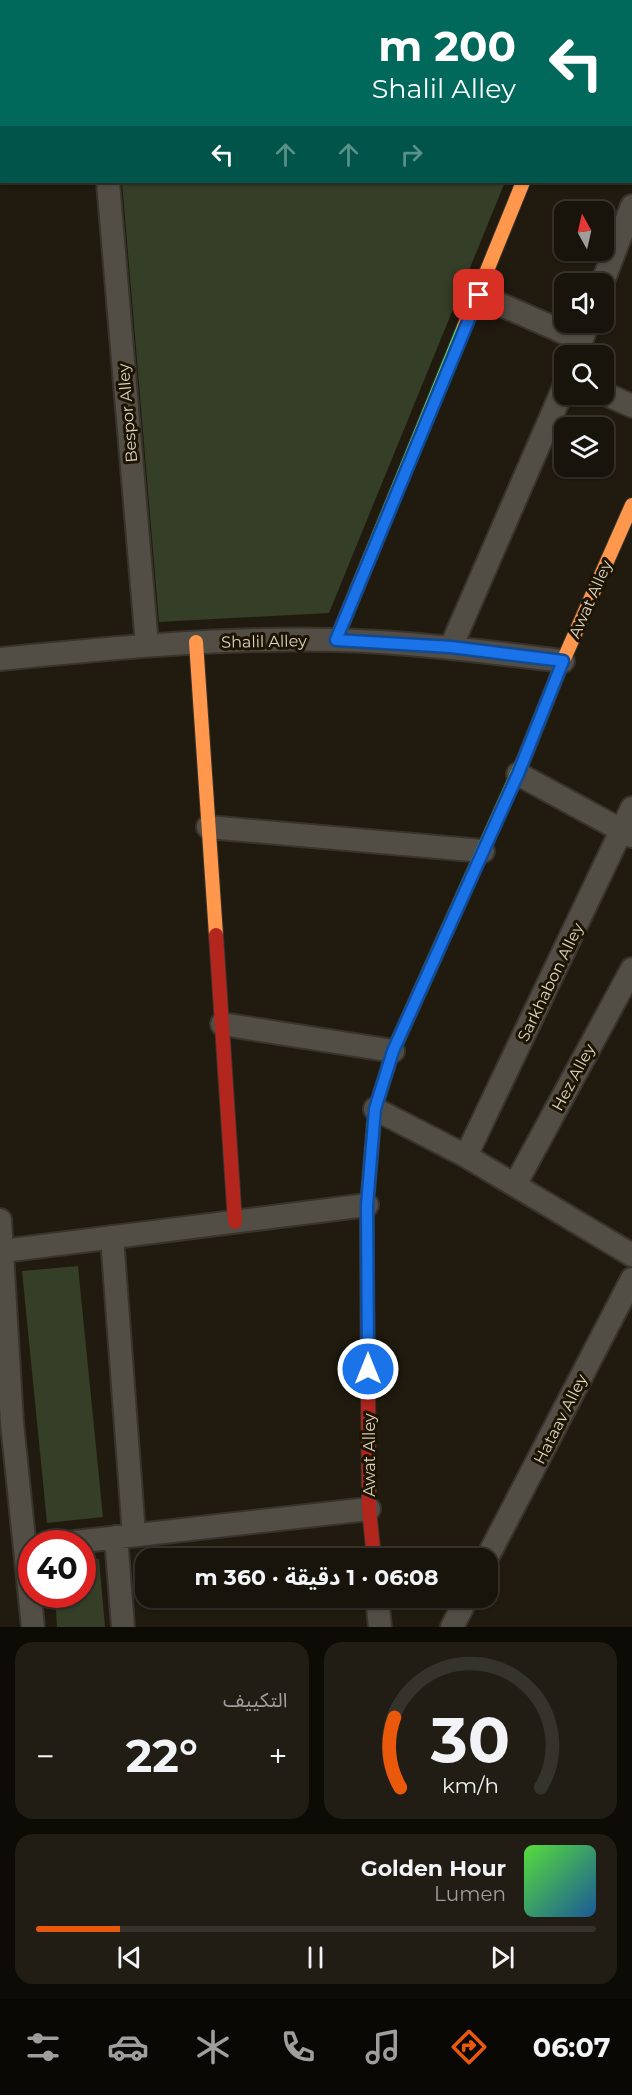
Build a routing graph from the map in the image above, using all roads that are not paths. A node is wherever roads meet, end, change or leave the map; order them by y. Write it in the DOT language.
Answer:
graph roads {
  1 [pos="108,183"];
  2 [pos="523,183"];
  3 [pos="632,206"];
  4 [pos="606,273"];
  5 [pos="479,295"];
  6 [pos="581,339"];
  7 [pos="614,398"];
  8 [pos="556,405"];
  9 [pos="632,406"];
  10 [pos="632,505"];
  11 [pos="336,640"];
  12 [pos="196,642"];
  13 [pos="147,645"];
  14 [pos="451,647"];
  15 [pos="0,659"];
  16 [pos="563,661"];
  17 [pos="518,774"];
  18 [pos="632,808"];
  19 [pos="208,827"];
  20 [pos="627,834"];
  21 [pos="483,851"];
  22 [pos="632,969"];
  23 [pos="222,1024"];
  24 [pos="393,1051"];
  25 [pos="375,1109"];
  26 [pos="466,1156"];
  27 [pos="515,1185"];
  28 [pos="367,1205"];
  29 [pos="0,1220"];
  30 [pos="235,1222"];
  31 [pos="111,1238"];
  32 [pos="3,1251"];
  33 [pos="632,1255"];
  34 [pos="632,1279"];
  35 [pos="6,1424"];
  36 [pos="369,1509"];
  37 [pos="25,1530"];
  38 [pos="125,1536"];
  39 [pos="96,1539"];
  40 [pos="373,1548"];
  41 [pos="492,1548"];
  42 [pos="32,1608"];
  43 [pos="378,1608"];
  44 [pos="462,1608"];
  45 [pos="33,1627"];
  46 [pos="123,1627"];
  47 [pos="380,1627"];
  48 [pos="452,1627"];
  1 -- 13 [label="street, Bespor Alley"];
  2 -- 5 [label="street"];
  3 -- 4 [label="street"];
  5 -- 6 [label="street"];
  5 -- 11 [label="street"];
  7 -- 9 [label="street"];
  8 -- 14 [label="street"];
  10 -- 16 [label="street, Awat Alley"];
  11 -- 12 [label="street, Shalil Alley"];
  11 -- 14 [label="street, Shalil Alley"];
  12 -- 13 [label="street, Shalil Alley"];
  12 -- 19 [label="street"];
  13 -- 15 [label="street, Shalil Alley"];
  14 -- 16 [label="street, Shalil Alley"];
  16 -- 17 [label="street, Awat Alley"];
  17 -- 20 [label="street"];
  17 -- 21 [label="street, Awat Alley"];
  18 -- 20 [label="street, Sarkhabon Alley"];
  19 -- 21 [label="street"];
  19 -- 23 [label="street"];
  20 -- 26 [label="street, Sarkhabon Alley"];
  21 -- 24 [label="street, Awat Alley"];
  22 -- 27 [label="street, Hez Alley"];
  23 -- 24 [label="street"];
  23 -- 30 [label="street"];
  24 -- 25 [label="street, Awat Alley"];
  25 -- 26 [label="street"];
  25 -- 28 [label="street, Awat Alley"];
  26 -- 27 [label="street"];
  27 -- 33 [label="street"];
  28 -- 30 [label="street"];
  28 -- 36 [label="street, Awat Alley"];
  29 -- 32 [label="street"];
  30 -- 31 [label="street"];
  31 -- 32 [label="street"];
  31 -- 38 [label="street"];
  32 -- 35 [label="street"];
  34 -- 41 [label="street, Hataav Alley"];
  35 -- 37 [label="street"];
  36 -- 38 [label="street"];
  36 -- 40 [label="street, Awat Alley"];
  38 -- 39 [label="street"];
  38 -- 46 [label="street"];
  42 -- 45 [label="street"];
  43 -- 47 [label="street"];
  44 -- 48 [label="street"];
}
